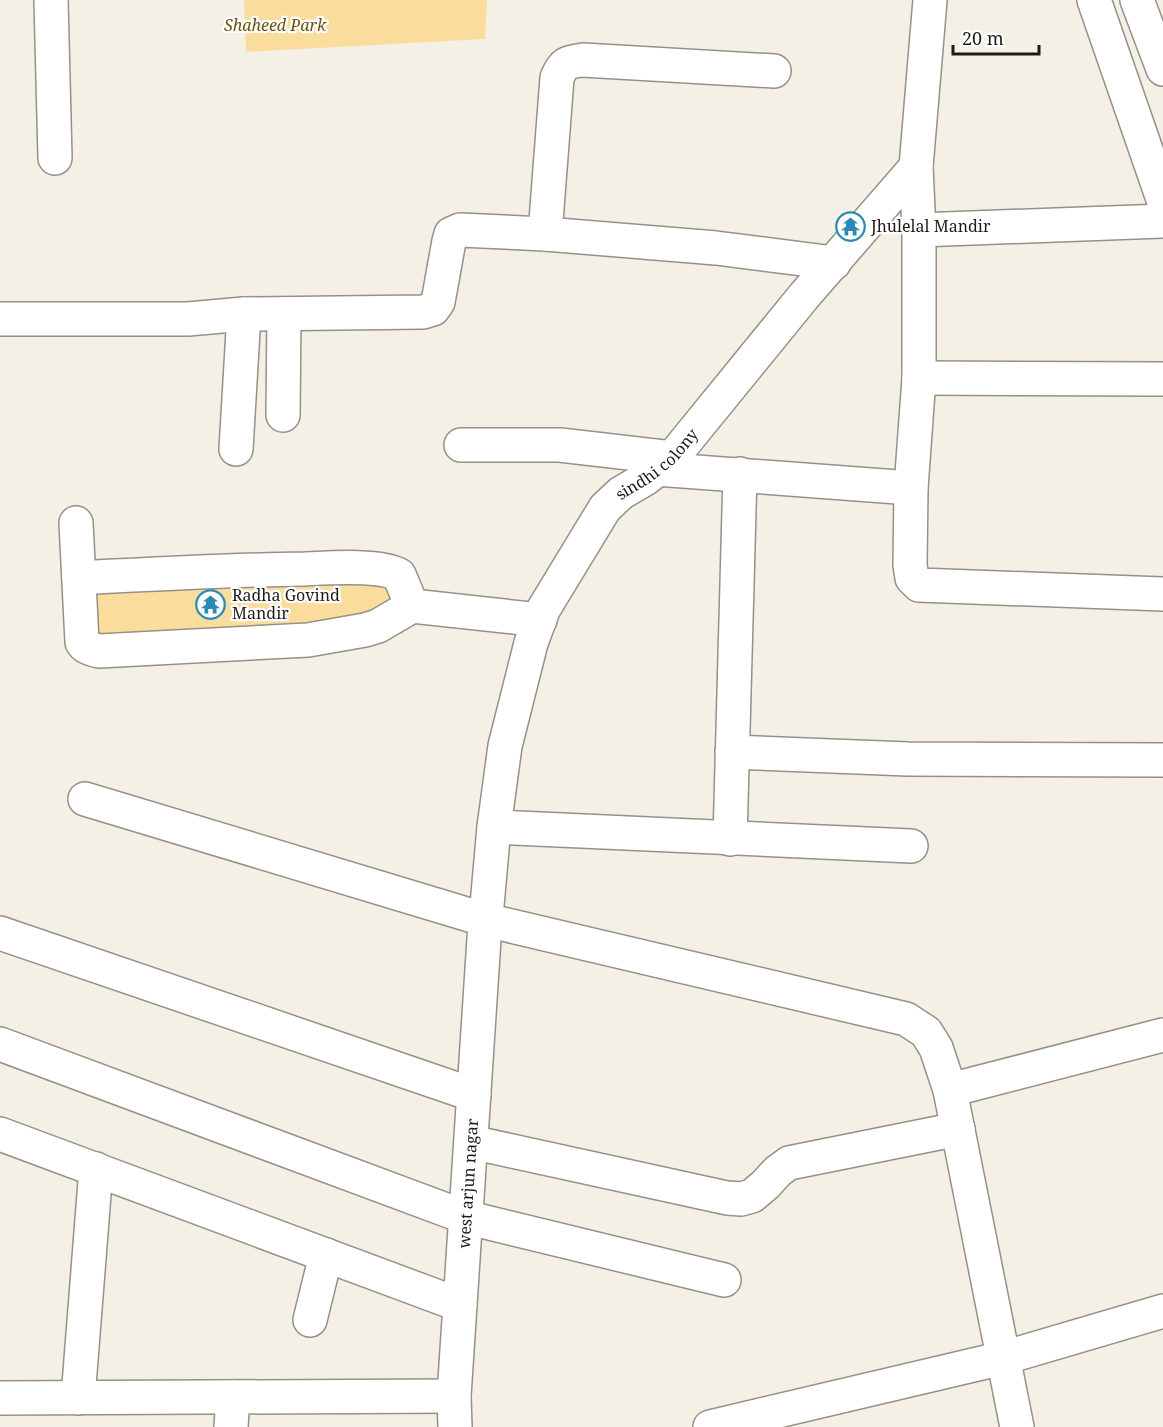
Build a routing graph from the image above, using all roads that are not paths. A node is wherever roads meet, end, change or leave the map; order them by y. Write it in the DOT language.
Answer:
graph roads {
  1 [pos="51,0"];
  2 [pos="930,0"];
  3 [pos="1094,0"];
  4 [pos="1137,0"];
  5 [pos="1163,69"];
  6 [pos="774,71"];
  7 [pos="55,158"];
  8 [pos="916,167"];
  9 [pos="1163,199"];
  10 [pos="1163,221"];
  11 [pos="919,230"];
  12 [pos="545,234"];
  13 [pos="834,262"];
  14 [pos="244,314"];
  15 [pos="284,314"];
  16 [pos="0,319"];
  17 [pos="920,378"];
  18 [pos="1163,379"];
  19 [pos="284,415"];
  20 [pos="461,445"];
  21 [pos="236,449"];
  22 [pos="664,463"];
  23 [pos="740,474"];
  24 [pos="911,488"];
  25 [pos="76,523"];
  26 [pos="79,578"];
  27 [pos="1163,594"];
  28 [pos="412,606"];
  29 [pos="535,631"];
  30 [pos="732,752"];
  31 [pos="1163,760"];
  32 [pos="85,798"];
  33 [pos="494,827"];
  34 [pos="730,838"];
  35 [pos="911,846"];
  36 [pos="485,930"];
  37 [pos="0,933"];
  38 [pos="1163,1035"];
  39 [pos="0,1044"];
  40 [pos="950,1090"];
  41 [pos="474,1095"];
  42 [pos="958,1129"];
  43 [pos="0,1134"];
  44 [pos="471,1142"];
  45 [pos="96,1169"];
  46 [pos="465,1217"];
  47 [pos="326,1255"];
  48 [pos="724,1280"];
  49 [pos="460,1305"];
  50 [pos="1163,1311"];
  51 [pos="310,1320"];
  52 [pos="1003,1358"];
  53 [pos="0,1398"];
  54 [pos="78,1398"];
  55 [pos="232,1412"];
  56 [pos="454,1412"];
  57 [pos="710,1427"];
  58 [pos="1017,1427"];
  1 -- 7 [label="street"];
  2 -- 8 [label="street"];
  3 -- 9 [label="street"];
  4 -- 5 [label="street"];
  6 -- 12 [label="street"];
  8 -- 11 [label="street"];
  8 -- 13 [label="street, sindhi colony"];
  10 -- 11 [label="street"];
  11 -- 17 [label="street"];
  12 -- 13 [label="street"];
  12 -- 15 [label="street"];
  13 -- 22 [label="street, sindhi colony"];
  14 -- 15 [label="street"];
  14 -- 16 [label="street"];
  14 -- 21 [label="street"];
  15 -- 19 [label="street"];
  17 -- 18 [label="street"];
  17 -- 24 [label="street"];
  20 -- 22 [label="street"];
  22 -- 23 [label="street"];
  22 -- 29 [label="street, sindhi colony"];
  23 -- 24 [label="street"];
  23 -- 30 [label="street"];
  24 -- 27 [label="street"];
  25 -- 26 [label="street"];
  26 -- 28 [label="street"];
  26 -- 28 [label="street"];
  28 -- 29 [label="street"];
  29 -- 33 [label="street, sindhi colony"];
  30 -- 31 [label="street"];
  30 -- 34 [label="street"];
  32 -- 36 [label="street"];
  33 -- 34 [label="street"];
  33 -- 36 [label="street, west arjun nagar"];
  34 -- 35 [label="street"];
  36 -- 40 [label="street"];
  36 -- 41 [label="street, west arjun nagar"];
  37 -- 41 [label="street"];
  38 -- 40 [label="street"];
  39 -- 46 [label="street"];
  40 -- 42 [label="street"];
  41 -- 44 [label="street, west arjun nagar"];
  42 -- 44 [label="street"];
  42 -- 52 [label="street"];
  43 -- 45 [label="street"];
  44 -- 46 [label="street, west arjun nagar"];
  45 -- 47 [label="street"];
  45 -- 54 [label="street"];
  46 -- 48 [label="street"];
  46 -- 49 [label="street, west arjun nagar"];
  47 -- 49 [label="street"];
  47 -- 51 [label="street"];
  49 -- 56 [label="street, west arjun nagar"];
  50 -- 52 [label="street"];
  52 -- 57 [label="street"];
  52 -- 58 [label="street"];
  53 -- 54 [label="street"];
  54 -- 55 [label="street"];
  55 -- 56 [label="street"];
}
